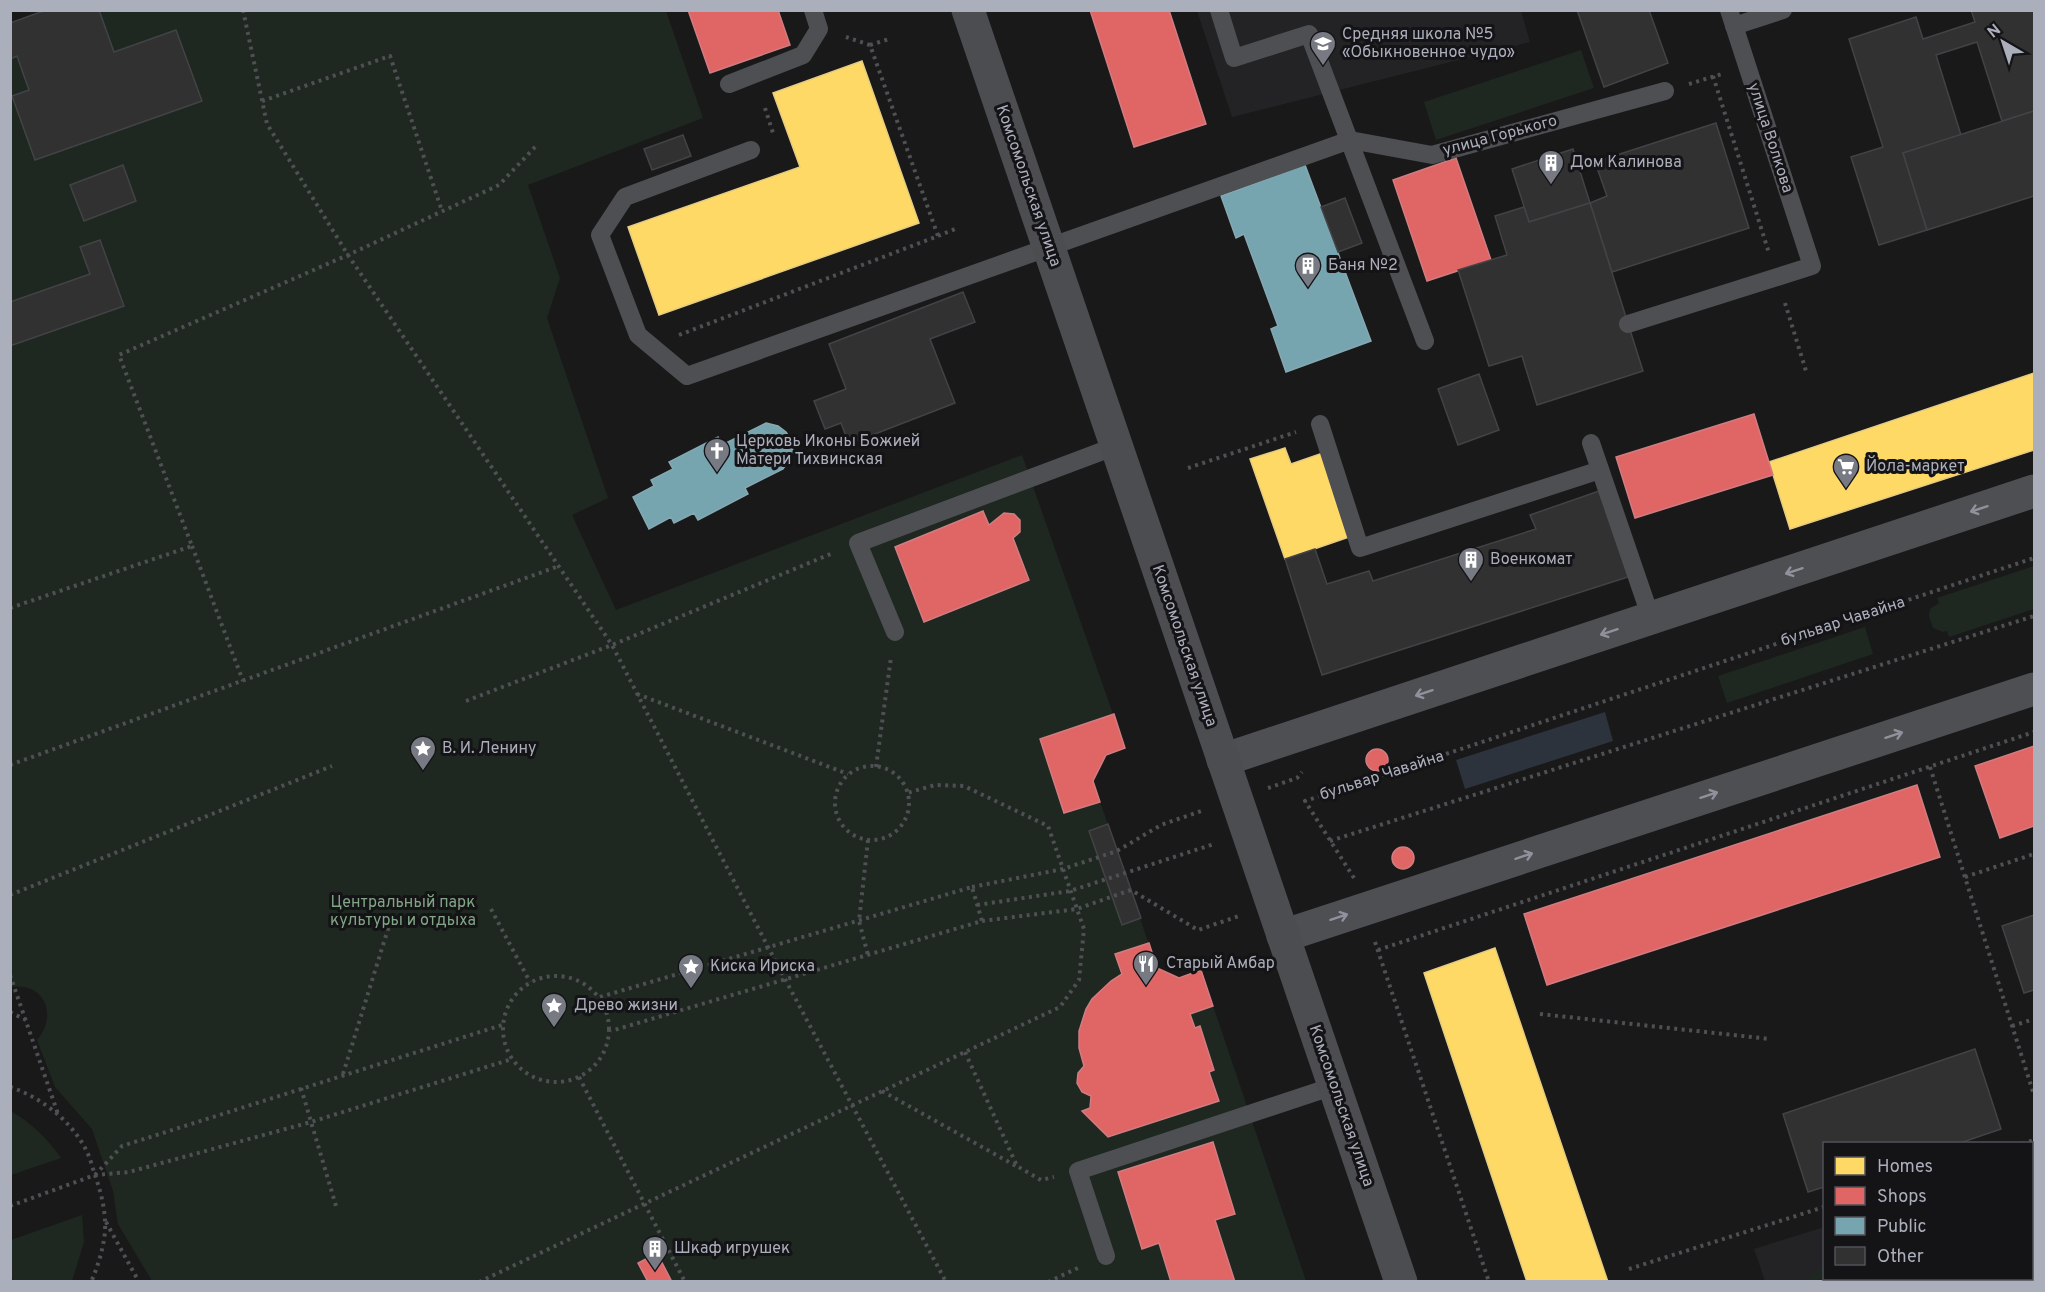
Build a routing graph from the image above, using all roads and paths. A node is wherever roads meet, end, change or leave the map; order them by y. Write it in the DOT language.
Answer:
graph roads {
  1 [pos="243,10"];
  2 [pos="813,10"];
  3 [pos="968,10"];
  4 [pos="1220,10"];
  5 [pos="1783,10"];
  6 [pos="1732,18"];
  7 [pos="819,28"];
  8 [pos="889,39"];
  9 [pos="870,45"];
  10 [pos="1747,66"];
  11 [pos="1713,76"];
  12 [pos="729,84"];
  13 [pos="1665,91"];
  14 [pos="262,102"];
  15 [pos="765,108"];
  16 [pos="774,135"];
  17 [pos="1350,140"];
  18 [pos="537,145"];
  19 [pos="752,150"];
  20 [pos="442,211"];
  21 [pos="955,229"];
  22 [pos="938,236"];
  23 [pos="1049,247"];
  24 [pos="348,255"];
  25 [pos="1776,278"];
  26 [pos="1628,324"];
  27 [pos="675,336"];
  28 [pos="1425,341"];
  29 [pos="1806,371"];
  30 [pos="1320,424"];
  31 [pos="1591,442"];
  32 [pos="1116,446"];
  33 [pos="1188,468"];
  34 [pos="1600,470"];
  35 [pos="2034,491"];
  36 [pos="858,543"];
  37 [pos="192,546"];
  38 [pos="2034,558"];
  39 [pos="559,566"];
  40 [pos="10,608"];
  41 [pos="2034,616"];
  42 [pos="1651,618"];
  43 [pos="895,632"];
  44 [pos="612,645"];
  45 [pos="243,681"];
  46 [pos="2034,689"];
  47 [pos="637,694"];
  48 [pos="466,701"];
  49 [pos="2034,732"];
  50 [pos="1223,760"];
  51 [pos="10,765"];
  52 [pos="332,765"];
  53 [pos="876,766"];
  54 [pos="1930,767"];
  55 [pos="848,774"];
  56 [pos="907,793"];
  57 [pos="868,840"];
  58 [pos="1330,841"];
  59 [pos="1215,844"];
  60 [pos="2034,855"];
  61 [pos="1354,877"];
  62 [pos="1965,877"];
  63 [pos="1070,891"];
  64 [pos="10,895"];
  65 [pos="397,900"];
  66 [pos="978,905"];
  67 [pos="491,909"];
  68 [pos="858,921"];
  69 [pos="1283,936"];
  70 [pos="768,947"];
  71 [pos="868,955"];
  72 [pos="10,975"];
  73 [pos="785,979"];
  74 [pos="530,982"];
  75 [pos="600,997"];
  76 [pos="10,1012"];
  77 [pos="1540,1014"];
  78 [pos="2034,1019"];
  79 [pos="26,1020"];
  80 [pos="502,1025"];
  81 [pos="2013,1026"];
  82 [pos="610,1031"];
  83 [pos="1770,1039"];
  84 [pos="965,1052"];
  85 [pos="512,1059"];
  86 [pos="343,1075"];
  87 [pos="579,1077"];
  88 [pos="1334,1086"];
  89 [pos="10,1087"];
  90 [pos="301,1088"];
  91 [pos="882,1091"];
  92 [pos="2034,1095"];
  93 [pos="852,1106"];
  94 [pos="58,1115"];
  95 [pos="311,1122"];
  96 [pos="1017,1166"];
  97 [pos="1077,1171"];
  98 [pos="94,1175"];
  99 [pos="645,1203"];
  100 [pos="10,1206"];
  101 [pos="336,1206"];
  102 [pos="1823,1207"];
  103 [pos="105,1220"];
  104 [pos="1106,1256"];
  105 [pos="1629,1269"];
  106 [pos="91,1281"];
  107 [pos="139,1281"];
  108 [pos="479,1281"];
  109 [pos="685,1281"];
  110 [pos="946,1281"];
  111 [pos="1047,1281"];
  112 [pos="1401,1281"];
  113 [pos="1489,1281"];
  1 -- 14 [label="path"];
  2 -- 7 [label="lane"];
  3 -- 23 [label="main road, Комсомольская улица"];
  4 -- 17 [label="lane"];
  5 -- 6 [label="lane"];
  6 -- 10 [label="lane, улица Волкова"];
  7 -- 9 [label="path"];
  7 -- 12 [label="lane"];
  8 -- 9 [label="path"];
  9 -- 22 [label="path"];
  10 -- 11 [label="path"];
  10 -- 25 [label="lane, улица Волкова"];
  11 -- 13 [label="path"];
  11 -- 25 [label="path"];
  13 -- 17 [label="lane, улица Горького"];
  14 -- 20 [label="path"];
  14 -- 24 [label="path"];
  15 -- 16 [label="path"];
  17 -- 23 [label="lane, улица Горького"];
  17 -- 28 [label="lane"];
  18 -- 20 [label="path"];
  19 -- 23 [label="lane, улица Горького"];
  20 -- 24 [label="path"];
  21 -- 22 [label="path"];
  22 -- 27 [label="path"];
  23 -- 32 [label="main road, Комсомольская улица"];
  24 -- 37 [label="path"];
  24 -- 39 [label="path"];
  25 -- 26 [label="lane"];
  25 -- 29 [label="path"];
  30 -- 33 [label="path"];
  30 -- 34 [label="lane"];
  31 -- 34 [label="lane"];
  32 -- 36 [label="lane"];
  32 -- 50 [label="main road, Комсомольская улица"];
  34 -- 42 [label="lane"];
  35 -- 42 [label="street, one-way"];
  36 -- 43 [label="lane"];
  36 -- 44 [label="path"];
  37 -- 40 [label="path"];
  37 -- 45 [label="path"];
  38 -- 58 [label="path, бульвар Чавайна"];
  39 -- 44 [label="path"];
  39 -- 45 [label="path"];
  41 -- 58 [label="path"];
  42 -- 50 [label="street, one-way"];
  43 -- 53 [label="path"];
  44 -- 47 [label="path"];
  44 -- 48 [label="path"];
  45 -- 51 [label="path"];
  69 -- 46 [label="street, one-way"];
  47 -- 55 [label="path"];
  47 -- 70 [label="path"];
  49 -- 54 [label="path"];
  50 -- 69 [label="main road, Комсомольская улица"];
  52 -- 64 [label="path"];
  53 -- 55 [label="path"];
  53 -- 56 [label="path"];
  54 -- 62 [label="path"];
  54 -- 113 [label="path"];
  55 -- 57 [label="path"];
  56 -- 57 [label="path"];
  56 -- 63 [label="path"];
  57 -- 68 [label="path"];
  58 -- 61 [label="path"];
  59 -- 63 [label="path"];
  60 -- 62 [label="path"];
  62 -- 81 [label="path"];
  63 -- 66 [label="path"];
  63 -- 84 [label="path"];
  65 -- 86 [label="path"];
  66 -- 68 [label="path"];
  66 -- 71 [label="path"];
  67 -- 74 [label="path"];
  68 -- 70 [label="path"];
  68 -- 71 [label="path"];
  69 -- 88 [label="main road, Комсомольская улица"];
  70 -- 73 [label="path"];
  70 -- 75 [label="path"];
  71 -- 73 [label="path"];
  72 -- 79 [label="path"];
  73 -- 82 [label="path"];
  73 -- 93 [label="path"];
  74 -- 75 [label="path"];
  74 -- 80 [label="path"];
  75 -- 82 [label="path"];
  76 -- 79 [label="path"];
  77 -- 83 [label="path"];
  78 -- 81 [label="path"];
  79 -- 94 [label="path"];
  80 -- 85 [label="path"];
  80 -- 86 [label="path"];
  81 -- 92 [label="path"];
  82 -- 87 [label="path"];
  84 -- 91 [label="path"];
  84 -- 96 [label="path"];
  85 -- 87 [label="path"];
  85 -- 95 [label="path"];
  86 -- 90 [label="path"];
  87 -- 99 [label="path"];
  88 -- 97 [label="lane"];
  88 -- 112 [label="main road, Комсомольская улица"];
  89 -- 94 [label="path"];
  90 -- 95 [label="path"];
  90 -- 98 [label="path"];
  91 -- 93 [label="path"];
  91 -- 96 [label="path"];
  93 -- 99 [label="path"];
  93 -- 110 [label="path"];
  94 -- 98 [label="path"];
  95 -- 98 [label="path"];
  95 -- 101 [label="path"];
  96 -- 97 [label="path"];
  97 -- 104 [label="lane"];
  98 -- 100 [label="path"];
  98 -- 103 [label="path"];
  99 -- 108 [label="path"];
  99 -- 109 [label="path"];
  102 -- 105 [label="path"];
  103 -- 106 [label="path"];
  103 -- 107 [label="path"];
  104 -- 111 [label="path"];
}
